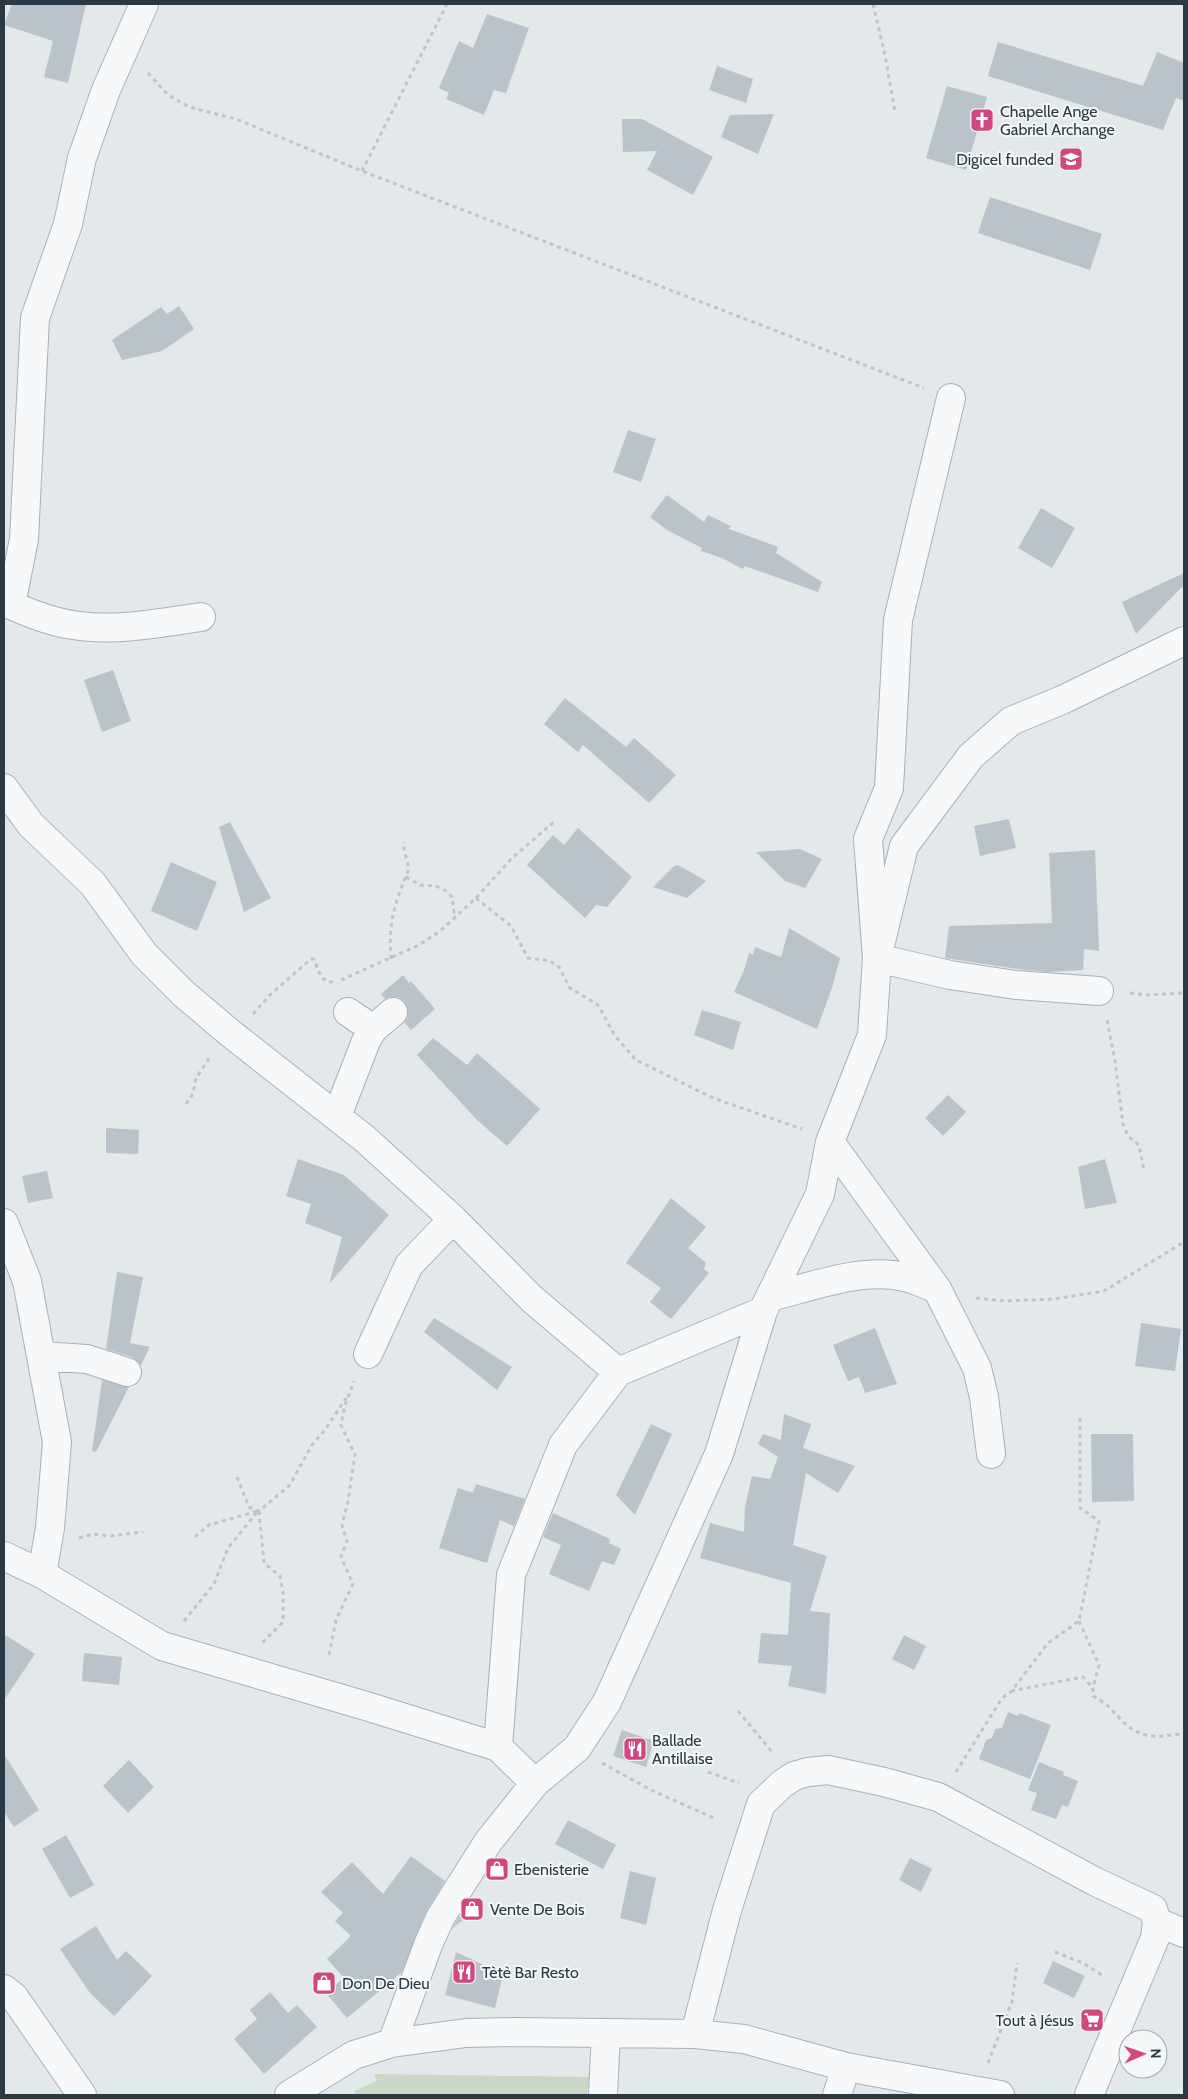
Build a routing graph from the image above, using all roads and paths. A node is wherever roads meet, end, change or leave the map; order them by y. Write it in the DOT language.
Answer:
graph roads {
  1 [pos="144,4"];
  2 [pos="447,4"];
  3 [pos="872,4"];
  4 [pos="130,38"];
  5 [pos="895,112"];
  6 [pos="362,171"];
  7 [pos="951,398"];
  8 [pos="7,604"];
  9 [pos="201,617"];
  10 [pos="1184,643"];
  11 [pos="4,788"];
  12 [pos="554,822"];
  13 [pos="404,842"];
  14 [pos="406,876"];
  15 [pos="476,898"];
  16 [pos="455,919"];
  17 [pos="877,958"];
  18 [pos="390,959"];
  19 [pos="1099,991"];
  20 [pos="1184,993"];
  21 [pos="348,1012"];
  22 [pos="394,1012"];
  23 [pos="373,1029"];
  24 [pos="230,1033"];
  25 [pos="186,1104"];
  26 [pos="337,1116"];
  27 [pos="830,1142"];
  28 [pos="1144,1171"];
  29 [pos="453,1219"];
  30 [pos="4,1223"];
  31 [pos="1184,1242"];
  32 [pos="937,1289"];
  33 [pos="766,1304"];
  34 [pos="368,1354"];
  35 [pos="41,1356"];
  36 [pos="127,1372"];
  37 [pos="618,1372"];
  38 [pos="349,1394"];
  39 [pos="1080,1416"];
  40 [pos="991,1454"];
  41 [pos="237,1477"];
  42 [pos="259,1511"];
  43 [pos="143,1532"];
  44 [pos="195,1537"];
  45 [pos="4,1556"];
  46 [pos="44,1564"];
  47 [pos="1079,1621"];
  48 [pos="182,1625"];
  49 [pos="329,1654"];
  50 [pos="239,1667"];
  51 [pos="1093,1688"];
  52 [pos="1011,1692"];
  53 [pos="738,1711"];
  54 [pos="1184,1734"];
  55 [pos="498,1747"];
  56 [pos="577,1748"];
  57 [pos="808,1772"];
  58 [pos="535,1783"];
  59 [pos="938,1797"];
  60 [pos="716,1819"];
  61 [pos="1157,1922"];
  62 [pos="1184,1933"];
  63 [pos="1055,1952"];
  64 [pos="1016,1963"];
  65 [pos="4,1989"];
  66 [pos="1129,1999"];
  67 [pos="606,2033"];
  68 [pos="695,2034"];
  69 [pos="392,2042"];
  70 [pos="846,2067"];
  71 [pos="989,2093"];
  72 [pos="82,2095"];
  73 [pos="290,2095"];
  74 [pos="603,2095"];
  75 [pos="837,2095"];
  76 [pos="1089,2095"];
  1 -- 4 [label="street"];
  2 -- 6 [label="path"];
  3 -- 5 [label="path"];
  4 -- 6 [label="path"];
  4 -- 8 [label="street"];
  6 -- 7 [label="path"];
  7 -- 17 [label="street"];
  8 -- 9 [label="street"];
  10 -- 17 [label="street"];
  11 -- 24 [label="street"];
  12 -- 15 [label="path"];
  13 -- 14 [label="path"];
  14 -- 16 [label="path"];
  14 -- 18 [label="path"];
  15 -- 16 [label="path"];
  15 -- 27 [label="path"];
  16 -- 18 [label="path"];
  17 -- 19 [label="street"];
  17 -- 27 [label="street"];
  18 -- 24 [label="path"];
  19 -- 20 [label="path"];
  19 -- 28 [label="path"];
  21 -- 23 [label="street"];
  22 -- 23 [label="street"];
  23 -- 26 [label="street"];
  24 -- 25 [label="path"];
  24 -- 26 [label="street"];
  26 -- 29 [label="street"];
  27 -- 32 [label="street"];
  27 -- 33 [label="street"];
  29 -- 34 [label="street"];
  29 -- 37 [label="street"];
  30 -- 35 [label="street"];
  31 -- 32 [label="path"];
  32 -- 33 [label="street"];
  32 -- 40 [label="street"];
  33 -- 37 [label="street"];
  33 -- 56 [label="street"];
  34 -- 38 [label="path"];
  35 -- 36 [label="street"];
  35 -- 46 [label="street"];
  37 -- 55 [label="street"];
  38 -- 42 [label="path"];
  38 -- 49 [label="path"];
  39 -- 47 [label="path"];
  41 -- 42 [label="path"];
  42 -- 44 [label="path"];
  42 -- 48 [label="path"];
  42 -- 50 [label="path"];
  43 -- 46 [label="path"];
  45 -- 46 [label="street"];
  46 -- 50 [label="street"];
  47 -- 51 [label="path"];
  47 -- 52 [label="path"];
  50 -- 55 [label="street"];
  51 -- 52 [label="path"];
  51 -- 54 [label="path"];
  52 -- 59 [label="path"];
  53 -- 57 [label="path"];
  55 -- 58 [label="street"];
  56 -- 58 [label="street"];
  56 -- 60 [label="path"];
  57 -- 59 [label="street"];
  57 -- 68 [label="street"];
  58 -- 69 [label="street"];
  59 -- 61 [label="street"];
  61 -- 62 [label="street"];
  61 -- 66 [label="street"];
  63 -- 66 [label="path"];
  64 -- 71 [label="path"];
  65 -- 72 [label="street"];
  66 -- 76 [label="street"];
  67 -- 68 [label="street"];
  67 -- 69 [label="street"];
  67 -- 74 [label="street"];
  68 -- 70 [label="street"];
  69 -- 73 [label="street"];
  70 -- 71 [label="street"];
  70 -- 75 [label="street"];
}
